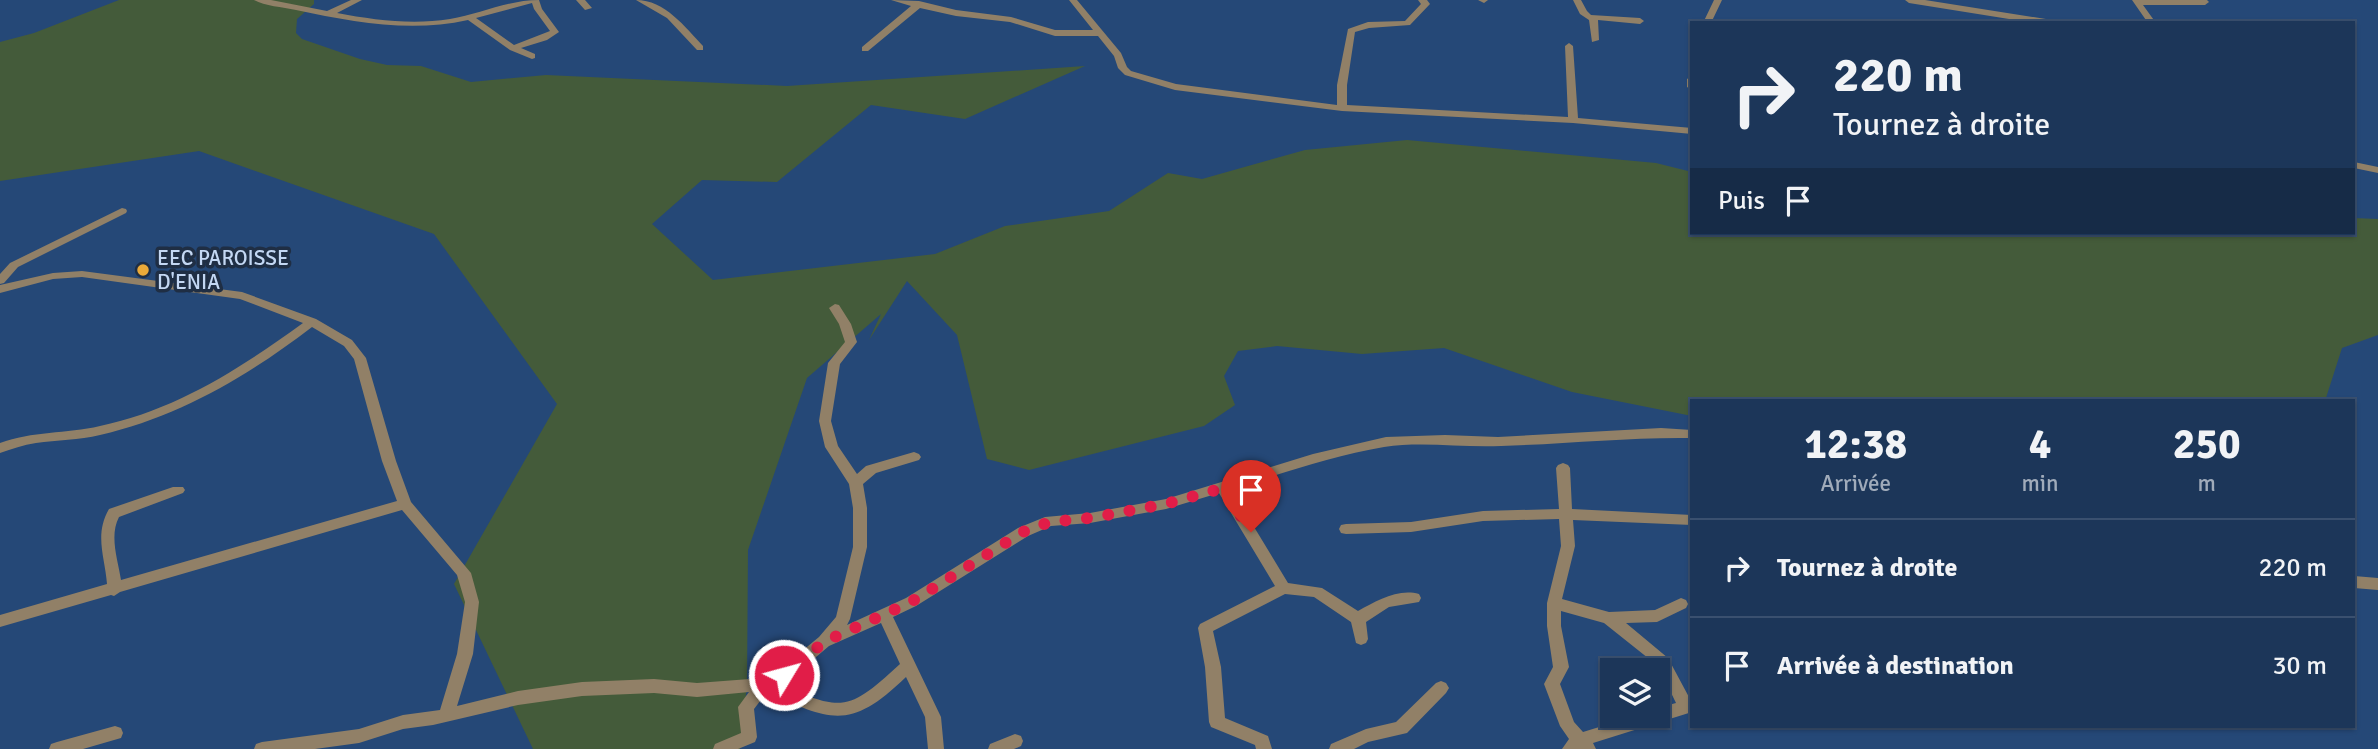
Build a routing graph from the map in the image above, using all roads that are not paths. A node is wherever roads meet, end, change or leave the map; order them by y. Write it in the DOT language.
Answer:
graph roads {
  1 [pos="258,0"];
  2 [pos="358,0"];
  3 [pos="534,0"];
  4 [pos="580,0"];
  5 [pos="640,0"];
  6 [pos="895,0"];
  7 [pos="1073,0"];
  8 [pos="1422,0"];
  9 [pos="1577,0"];
  10 [pos="1717,0"];
  11 [pos="1909,0"];
  12 [pos="2136,1"];
  13 [pos="2205,2"];
  14 [pos="919,4"];
  15 [pos="588,8"];
  16 [pos="330,13"];
  17 [pos="469,16"];
  18 [pos="1593,17"];
  19 [pos="1640,21"];
  20 [pos="1708,21"];
  21 [pos="2040,21"];
  22 [pos="2151,21"];
  23 [pos="1100,33"];
  24 [pos="1595,40"];
  25 [pos="1569,46"];
  26 [pos="513,48"];
  27 [pos="700,48"];
  28 [pos="865,49"];
  29 [pos="532,56"];
  30 [pos="1342,108"];
  31 [pos="1573,120"];
  32 [pos="1690,131"];
  33 [pos="2355,165"];
  34 [pos="2378,170"];
  35 [pos="122,211"];
  36 [pos="0,281"];
  37 [pos="0,289"];
  38 [pos="835,308"];
  39 [pos="312,322"];
  40 [pos="1690,434"];
  41 [pos="0,448"];
  42 [pos="914,457"];
  43 [pos="1563,468"];
  44 [pos="856,483"];
  45 [pos="1223,488"];
  46 [pos="178,490"];
  47 [pos="405,504"];
  48 [pos="1565,514"];
  49 [pos="1690,520"];
  50 [pos="1346,529"];
  51 [pos="2355,582"];
  52 [pos="2378,584"];
  53 [pos="1284,588"];
  54 [pos="115,589"];
  55 [pos="1415,598"];
  56 [pos="1554,603"];
  57 [pos="1681,604"];
  58 [pos="884,614"];
  59 [pos="1609,618"];
  60 [pos="1359,619"];
  61 [pos="0,621"];
  62 [pos="1361,639"];
  63 [pos="824,642"];
  64 [pos="909,666"];
  65 [pos="764,684"];
  66 [pos="1441,688"];
  67 [pos="1689,705"];
  68 [pos="1670,711"];
  69 [pos="446,715"];
  70 [pos="1624,728"];
  71 [pos="115,733"];
  72 [pos="1015,741"];
  73 [pos="356,743"];
  74 [pos="1579,746"];
  75 [pos="57,749"];
  76 [pos="262,749"];
  77 [pos="721,749"];
  78 [pos="936,749"];
  79 [pos="996,749"];
  80 [pos="1264,749"];
  81 [pos="1337,749"];
  1 -- 16 [label="street"];
  2 -- 16 [label="street"];
  3 -- 17 [label="street"];
  3 -- 26 [label="street"];
  4 -- 15 [label="street"];
  5 -- 27 [label="street"];
  6 -- 14 [label="street"];
  7 -- 23 [label="street"];
  8 -- 30 [label="street"];
  9 -- 18 [label="street"];
  10 -- 20 [label="street"];
  11 -- 21 [label="street"];
  12 -- 13 [label="street"];
  12 -- 22 [label="street"];
  14 -- 23 [label="street"];
  14 -- 28 [label="street"];
  16 -- 17 [label="street"];
  17 -- 26 [label="street"];
  18 -- 19 [label="street"];
  18 -- 24 [label="street"];
  23 -- 30 [label="street"];
  25 -- 31 [label="street"];
  26 -- 29 [label="street"];
  30 -- 31 [label="street"];
  31 -- 32 [label="street"];
  33 -- 34 [label="street"];
  35 -- 36 [label="street"];
  37 -- 39 [label="street"];
  38 -- 44 [label="street"];
  39 -- 41 [label="street"];
  39 -- 47 [label="street"];
  40 -- 45 [label="street"];
  42 -- 44 [label="street"];
  43 -- 48 [label="street"];
  44 -- 63 [label="street"];
  45 -- 53 [label="street"];
  45 -- 58 [label="street"];
  46 -- 54 [label="street"];
  47 -- 54 [label="street"];
  47 -- 69 [label="street"];
  48 -- 49 [label="street"];
  48 -- 50 [label="street"];
  48 -- 56 [label="street"];
  51 -- 52 [label="street"];
  53 -- 60 [label="street"];
  53 -- 80 [label="street"];
  54 -- 61 [label="street"];
  55 -- 60 [label="street"];
  56 -- 59 [label="street"];
  56 -- 74 [label="street"];
  57 -- 59 [label="street"];
  58 -- 63 [label="street"];
  58 -- 64 [label="street"];
  59 -- 67 [label="street"];
  60 -- 62 [label="street"];
  63 -- 65 [label="street"];
  64 -- 65 [label="street"];
  64 -- 78 [label="street"];
  65 -- 69 [label="street"];
  65 -- 77 [label="street"];
  66 -- 81 [label="street"];
  67 -- 68 [label="street"];
  69 -- 73 [label="street"];
  70 -- 74 [label="street"];
  71 -- 75 [label="street"];
  72 -- 79 [label="street"];
  73 -- 76 [label="street"];
}
